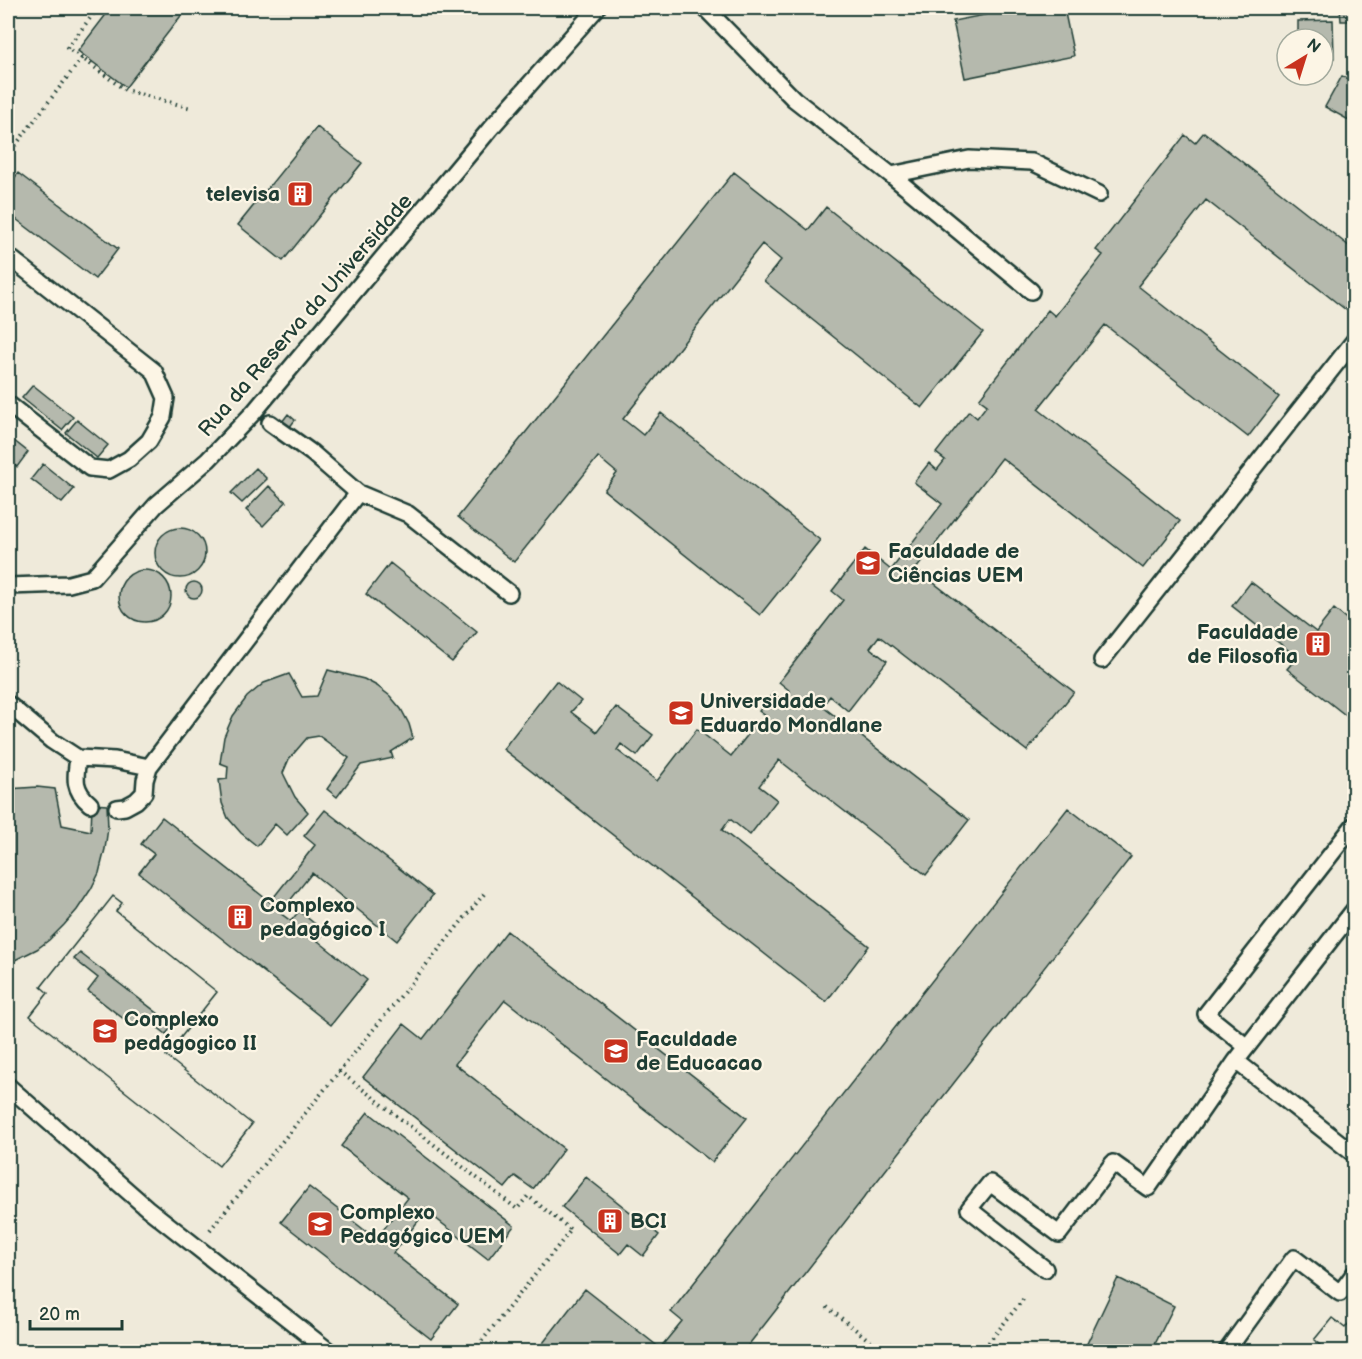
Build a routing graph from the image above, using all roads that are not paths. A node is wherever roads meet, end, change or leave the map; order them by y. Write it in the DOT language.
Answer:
graph roads {
  1 [pos="597,8"];
  2 [pos="705,8"];
  3 [pos="891,175"];
  4 [pos="1099,194"];
  5 [pos="8,256"];
  6 [pos="1031,291"];
  7 [pos="1354,341"];
  8 [pos="1354,361"];
  9 [pos="1337,364"];
  10 [pos="8,404"];
  11 [pos="270,423"];
  12 [pos="358,493"];
  13 [pos="8,586"];
  14 [pos="509,593"];
  15 [pos="1102,660"];
  16 [pos="8,704"];
  17 [pos="78,758"];
  18 [pos="149,767"];
  19 [pos="90,804"];
  20 [pos="117,808"];
  21 [pos="1354,825"];
  22 [pos="1354,910"];
  23 [pos="1247,1047"];
  24 [pos="1236,1061"];
  25 [pos="8,1086"];
  26 [pos="1354,1154"];
  27 [pos="1045,1269"];
  28 [pos="1354,1274"];
  29 [pos="330,1352"];
  30 [pos="1226,1352"];
  1 -- 13 [label="lane, Rua da Reserva da Universidade"];
  2 -- 3 [label="lane"];
  3 -- 4 [label="lane"];
  3 -- 6 [label="lane"];
  5 -- 10 [label="lane"];
  7 -- 9 [label="lane"];
  8 -- 9 [label="lane"];
  9 -- 15 [label="lane"];
  11 -- 12 [label="lane"];
  12 -- 14 [label="lane"];
  12 -- 18 [label="lane"];
  16 -- 17 [label="lane"];
  17 -- 18 [label="lane"];
  17 -- 19 [label="lane"];
  18 -- 20 [label="lane"];
  21 -- 23 [label="lane"];
  22 -- 23 [label="lane"];
  23 -- 24 [label="lane"];
  24 -- 26 [label="lane"];
  24 -- 27 [label="lane"];
  25 -- 29 [label="lane"];
  28 -- 30 [label="lane"];
}
